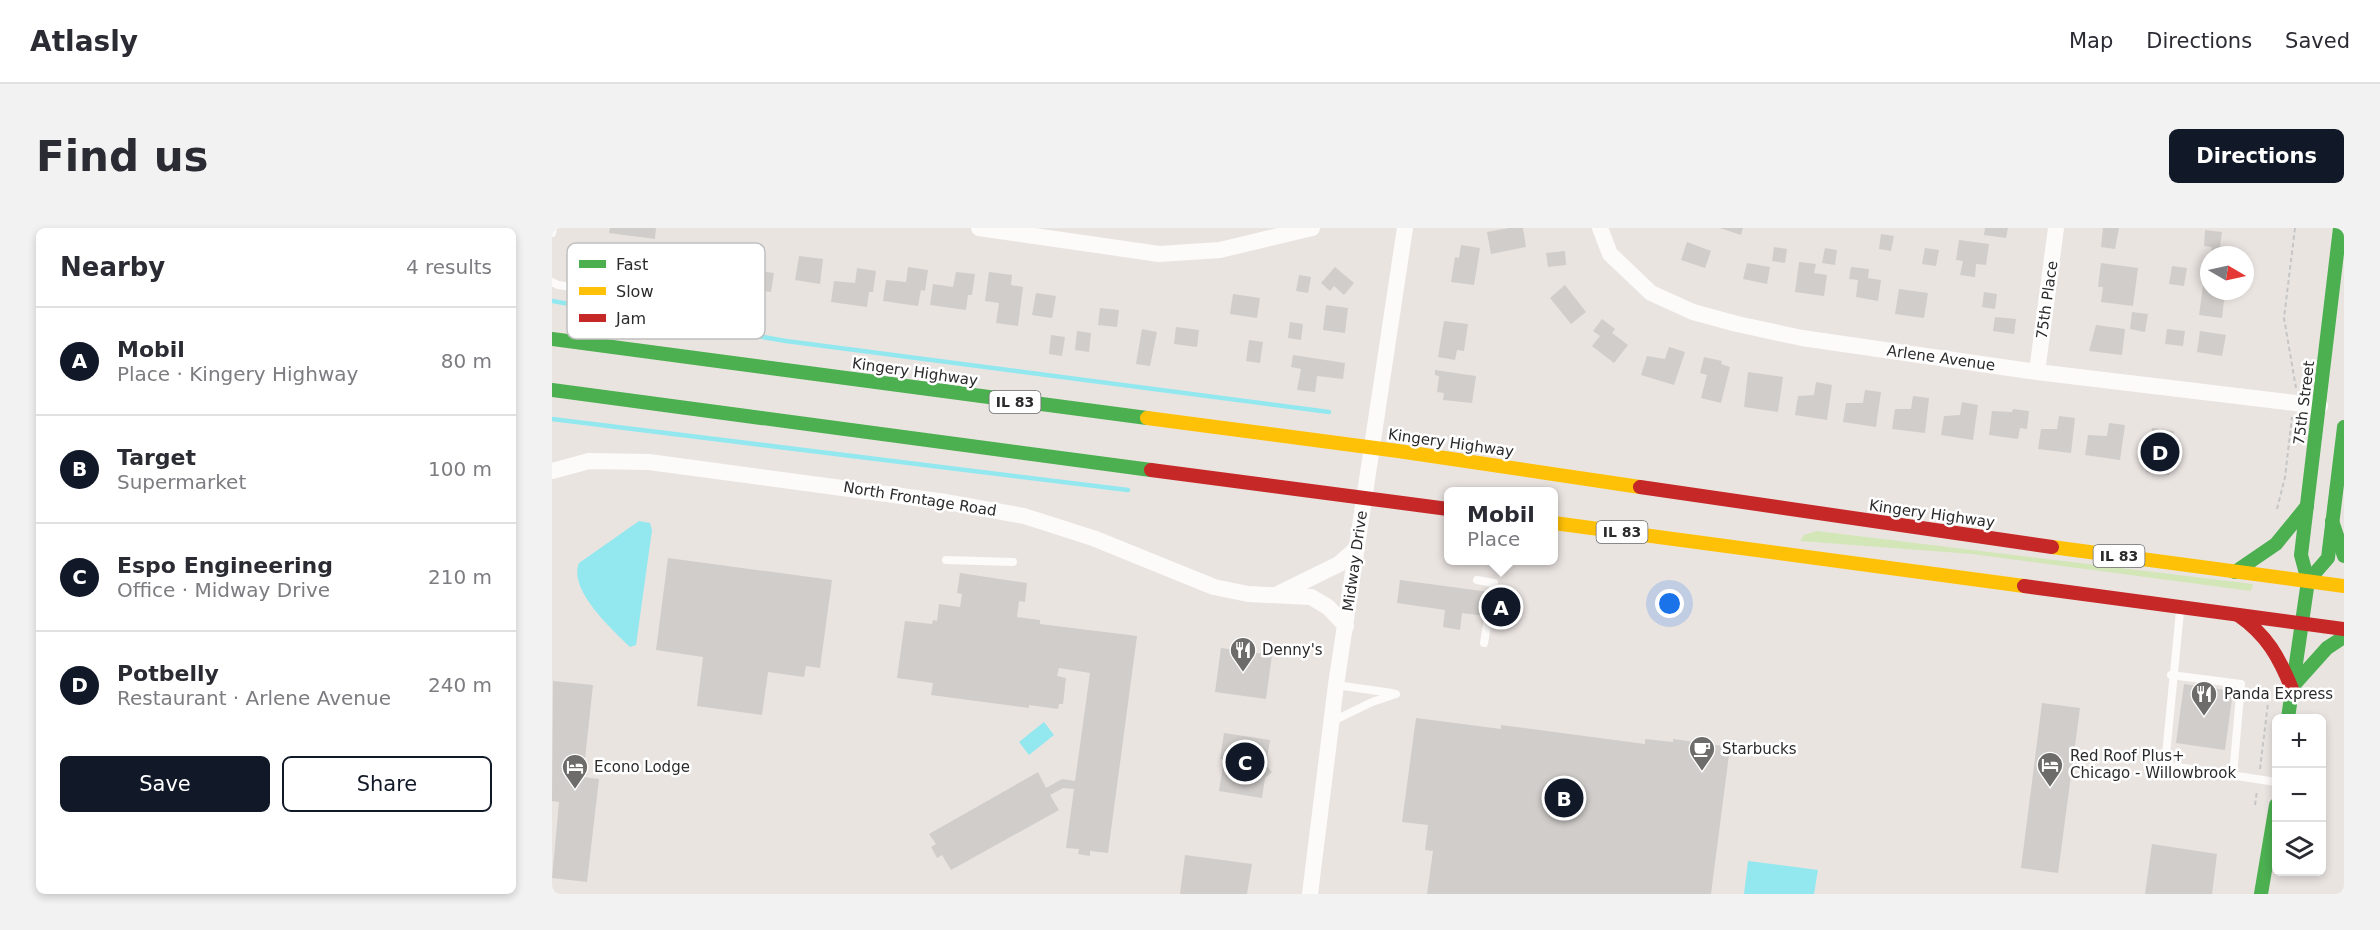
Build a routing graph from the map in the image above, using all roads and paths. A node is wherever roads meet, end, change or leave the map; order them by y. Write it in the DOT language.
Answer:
graph roads {
  1 [pos="553,228"];
  2 [pos="979,228"];
  3 [pos="1312,228"];
  4 [pos="1405,228"];
  5 [pos="1600,228"];
  6 [pos="2056,228"];
  7 [pos="2295,228"];
  8 [pos="2340,228"];
  9 [pos="552,233"];
  10 [pos="552,282"];
  11 [pos="567,286"];
  12 [pos="552,326"];
  13 [pos="567,330"];
  14 [pos="552,339"];
  15 [pos="601,339"];
  16 [pos="658,354"];
  17 [pos="2037,372"];
  18 [pos="552,390"];
  19 [pos="2296,390"];
  20 [pos="651,404"];
  21 [pos="552,405"];
  22 [pos="2320,406"];
  23 [pos="2292,419"];
  24 [pos="2344,427"];
  25 [pos="1372,449"];
  26 [pos="552,471"];
  27 [pos="1364,498"];
  28 [pos="2307,506"];
  29 [pos="1444,508"];
  30 [pos="2275,518"];
  31 [pos="2332,521"];
  32 [pos="1558,524"];
  33 [pos="1357,548"];
  34 [pos="2344,556"];
  35 [pos="946,560"];
  36 [pos="1013,562"];
  37 [pos="2235,572"];
  38 [pos="1477,580"];
  39 [pos="2308,581"];
  40 [pos="2344,586"];
  41 [pos="1277,595"];
  42 [pos="2180,608"];
  43 [pos="2238,615"];
  44 [pos="2302,623"];
  45 [pos="1346,626"];
  46 [pos="2344,629"];
  47 [pos="2344,637"];
  48 [pos="1484,643"];
  49 [pos="2172,675"];
  50 [pos="1336,685"];
  51 [pos="2292,688"];
  52 [pos="2269,691"];
  53 [pos="2289,714"];
  54 [pos="1331,722"];
  55 [pos="2233,775"];
  56 [pos="2258,778"];
  57 [pos="2272,781"];
  58 [pos="2254,812"];
  59 [pos="2274,822"];
  60 [pos="1310,894"];
  61 [pos="2261,894"];
  1 -- 9 [label="lane"];
  2 -- 3 [label="street"];
  4 -- 25 [label="street, Midway Drive"];
  5 -- 17 [label="street, Arlene Avenue"];
  6 -- 17 [label="street, 75th Place"];
  7 -- 19 [label="path"];
  8 -- 22 [label="main road, 75th Street"];
  10 -- 11 [label="lane"];
  12 -- 13 [label="main road"];
  14 -- 16 [label="main road, Kingery Highway / IL 83"];
  15 -- 16 [label="main road"];
  16 -- 25 [label="main road, Kingery Highway / IL 83"];
  17 -- 22 [label="street, Arlene Avenue"];
  18 -- 20 [label="main road"];
  20 -- 21 [label="main road"];
  20 -- 27 [label="main road"];
  22 -- 28 [label="main road, 75th Street"];
  23 -- 30 [label="path"];
  24 -- 31 [label="main road"];
  25 -- 27 [label="street, Midway Drive"];
  25 -- 37 [label="main road, Kingery Highway / IL 83"];
  26 -- 41 [label="street, North Frontage Road"];
  27 -- 29 [label="main road"];
  27 -- 33 [label="street, Midway Drive"];
  28 -- 37 [label="main road"];
  28 -- 39 [label="main road, 75th Street"];
  31 -- 34 [label="main road"];
  31 -- 39 [label="main road"];
  32 -- 42 [label="main road, IL 83"];
  33 -- 41 [label="street"];
  33 -- 45 [label="street, Midway Drive"];
  35 -- 36 [label="lane"];
  37 -- 39 [label="main road, Kingery Highway / IL 83"];
  38 -- 48 [label="lane"];
  39 -- 40 [label="main road, Kingery Highway / IL 83"];
  39 -- 44 [label="main road, 75th Street"];
  41 -- 45 [label="street, North Frontage Road"];
  42 -- 43 [label="main road, IL 83"];
  42 -- 49 [label="lane"];
  43 -- 44 [label="main road, IL 83"];
  43 -- 51 [label="main road"];
  44 -- 46 [label="main road, IL 83"];
  44 -- 51 [label="main road, 75th Street"];
  45 -- 50 [label="street, Midway Drive"];
  47 -- 51 [label="main road"];
  49 -- 55 [label="lane"];
  49 -- 55 [label="lane"];
  50 -- 54 [label="street, Midway Drive"];
  50 -- 54 [label="lane"];
  51 -- 53 [label="main road, 75th Street"];
  52 -- 56 [label="path"];
  54 -- 60 [label="street, Midway Drive"];
  55 -- 56 [label="lane"];
  56 -- 57 [label="lane"];
  56 -- 58 [label="path"];
  59 -- 61 [label="main road"];
}
